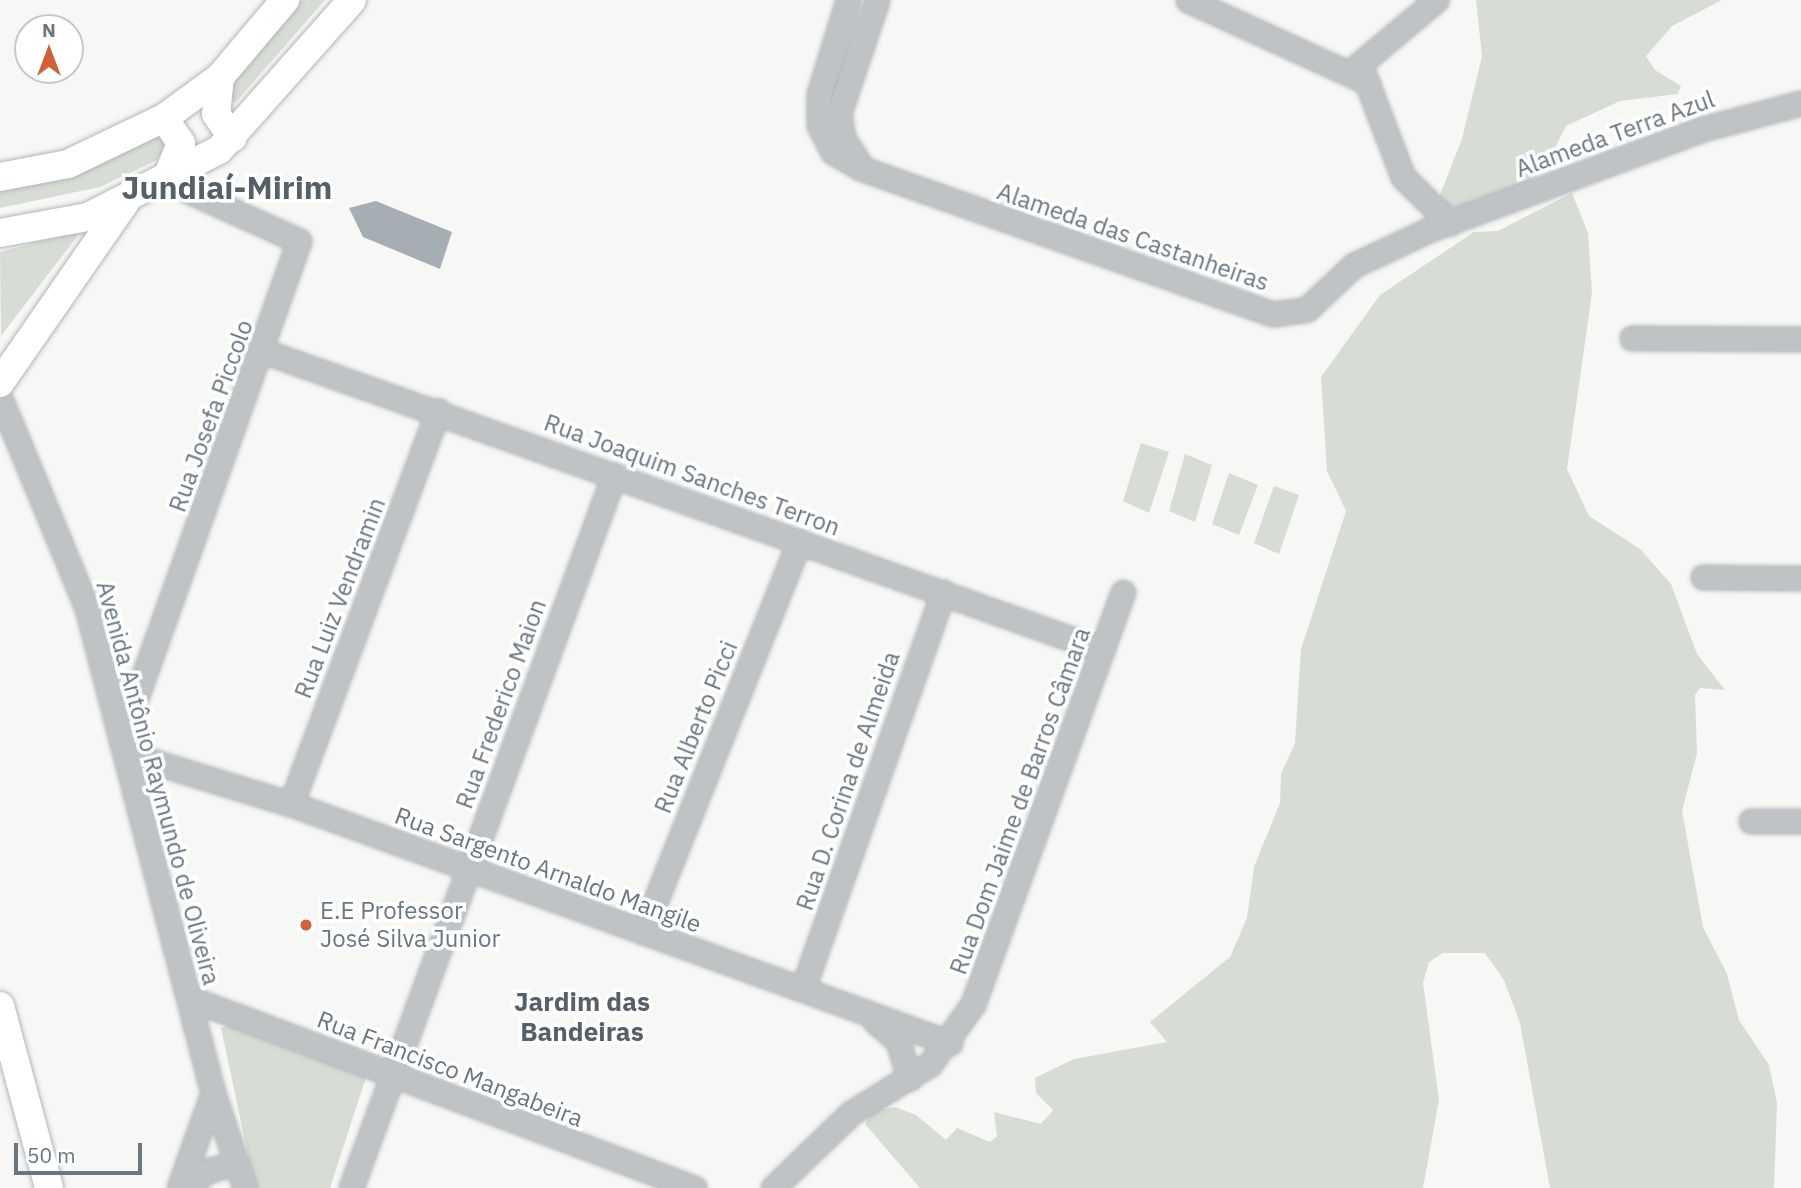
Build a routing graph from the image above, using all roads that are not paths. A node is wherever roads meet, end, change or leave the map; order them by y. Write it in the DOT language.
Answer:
graph roads {
  1 [pos="285,0"];
  2 [pos="352,0"];
  3 [pos="848,0"];
  4 [pos="877,0"];
  5 [pos="1188,0"];
  6 [pos="1223,0"];
  7 [pos="1436,0"];
  8 [pos="1358,72"];
  9 [pos="220,77"];
  10 [pos="1801,103"];
  11 [pos="164,118"];
  12 [pos="233,138"];
  13 [pos="863,169"];
  14 [pos="0,177"];
  15 [pos="171,179"];
  16 [pos="126,201"];
  17 [pos="1450,223"];
  18 [pos="0,233"];
  19 [pos="1632,338"];
  20 [pos="1801,339"];
  21 [pos="263,351"];
  22 [pos="0,383"];
  23 [pos="0,398"];
  24 [pos="438,411"];
  25 [pos="614,475"];
  26 [pos="799,541"];
  27 [pos="1703,576"];
  28 [pos="1801,578"];
  29 [pos="943,592"];
  30 [pos="1123,592"];
  31 [pos="1102,650"];
  32 [pos="123,747"];
  33 [pos="291,804"];
  34 [pos="1751,821"];
  35 [pos="1801,821"];
  36 [pos="467,870"];
  37 [pos="643,932"];
  38 [pos="803,988"];
  39 [pos="189,998"];
  40 [pos="0,1006"];
  41 [pos="864,1012"];
  42 [pos="950,1043"];
  43 [pos="390,1074"];
  44 [pos="909,1078"];
  45 [pos="213,1093"];
  46 [pos="237,1164"];
  47 [pos="48,1188"];
  48 [pos="181,1188"];
  49 [pos="245,1188"];
  50 [pos="351,1188"];
  51 [pos="694,1188"];
  52 [pos="773,1188"];
  1 -- 9 [label="main road"];
  2 -- 12 [label="main road"];
  3 -- 13 [label="street, Alameda das Castanheiras"];
  4 -- 13 [label="street"];
  5 -- 8 [label="street"];
  6 -- 8 [label="street"];
  7 -- 8 [label="street"];
  8 -- 17 [label="street"];
  9 -- 11 [label="main road"];
  9 -- 12 [label="main road"];
  10 -- 17 [label="street, Alameda Terra Azul"];
  11 -- 14 [label="main road"];
  11 -- 15 [label="main road"];
  12 -- 15 [label="main road"];
  13 -- 17 [label="street, Alameda das Castanheiras"];
  15 -- 16 [label="main road"];
  15 -- 21 [label="street, Rua Josefa Piccolo"];
  16 -- 18 [label="main road"];
  16 -- 22 [label="main road"];
  19 -- 20 [label="street"];
  21 -- 24 [label="street, Rua Joaquim Sanches Terron"];
  21 -- 32 [label="street, Rua Josefa Piccolo"];
  23 -- 32 [label="street, Avenida Antônio Raymundo de Oliveira"];
  24 -- 25 [label="street, Rua Joaquim Sanches Terron"];
  24 -- 33 [label="street, Rua Luiz Vendramin"];
  25 -- 26 [label="street, Rua Joaquim Sanches Terron"];
  25 -- 36 [label="street, Rua Frederico Maion"];
  26 -- 29 [label="street, Rua Joaquim Sanches Terron"];
  26 -- 37 [label="street, Rua Alberto Picci"];
  27 -- 28 [label="street"];
  29 -- 31 [label="street, Rua Joaquim Sanches Terron"];
  29 -- 38 [label="street, Rua D. Corina de Almeida"];
  30 -- 31 [label="street, Rua Dom Jaime de Barros Câmara"];
  31 -- 42 [label="street, Rua Dom Jaime de Barros Câmara"];
  32 -- 33 [label="street, Rua Sargento Arnaldo Mangile"];
  32 -- 39 [label="street, Avenida Antônio Raymundo de Oliveira"];
  33 -- 36 [label="street, Rua Sargento Arnaldo Mangile"];
  34 -- 35 [label="street"];
  36 -- 37 [label="street, Rua Sargento Arnaldo Mangile"];
  36 -- 43 [label="street, Rua Frederico Maion"];
  37 -- 38 [label="street, Rua Sargento Arnaldo Mangile"];
  38 -- 41 [label="street, Rua Sargento Arnaldo Mangile"];
  39 -- 43 [label="street, Rua Francisco Mangabeira"];
  39 -- 45 [label="street, Avenida Antônio Raymundo de Oliveira"];
  40 -- 47 [label="main road"];
  41 -- 42 [label="street, Rua Sargento Arnaldo Mangile"];
  41 -- 44 [label="street"];
  42 -- 44 [label="street, Rua Dom Jaime de Barros Câmara"];
  43 -- 50 [label="street, Rua Frederico Maion"];
  43 -- 51 [label="street, Rua Francisco Mangabeira"];
  44 -- 52 [label="street, Rua Dom Jaime de Barros Câmara"];
  45 -- 46 [label="street, Avenida Antônio Raymundo de Oliveira"];
  45 -- 48 [label="street"];
  46 -- 48 [label="street"];
  46 -- 49 [label="street, Avenida Antônio Raymundo de Oliveira"];
}
